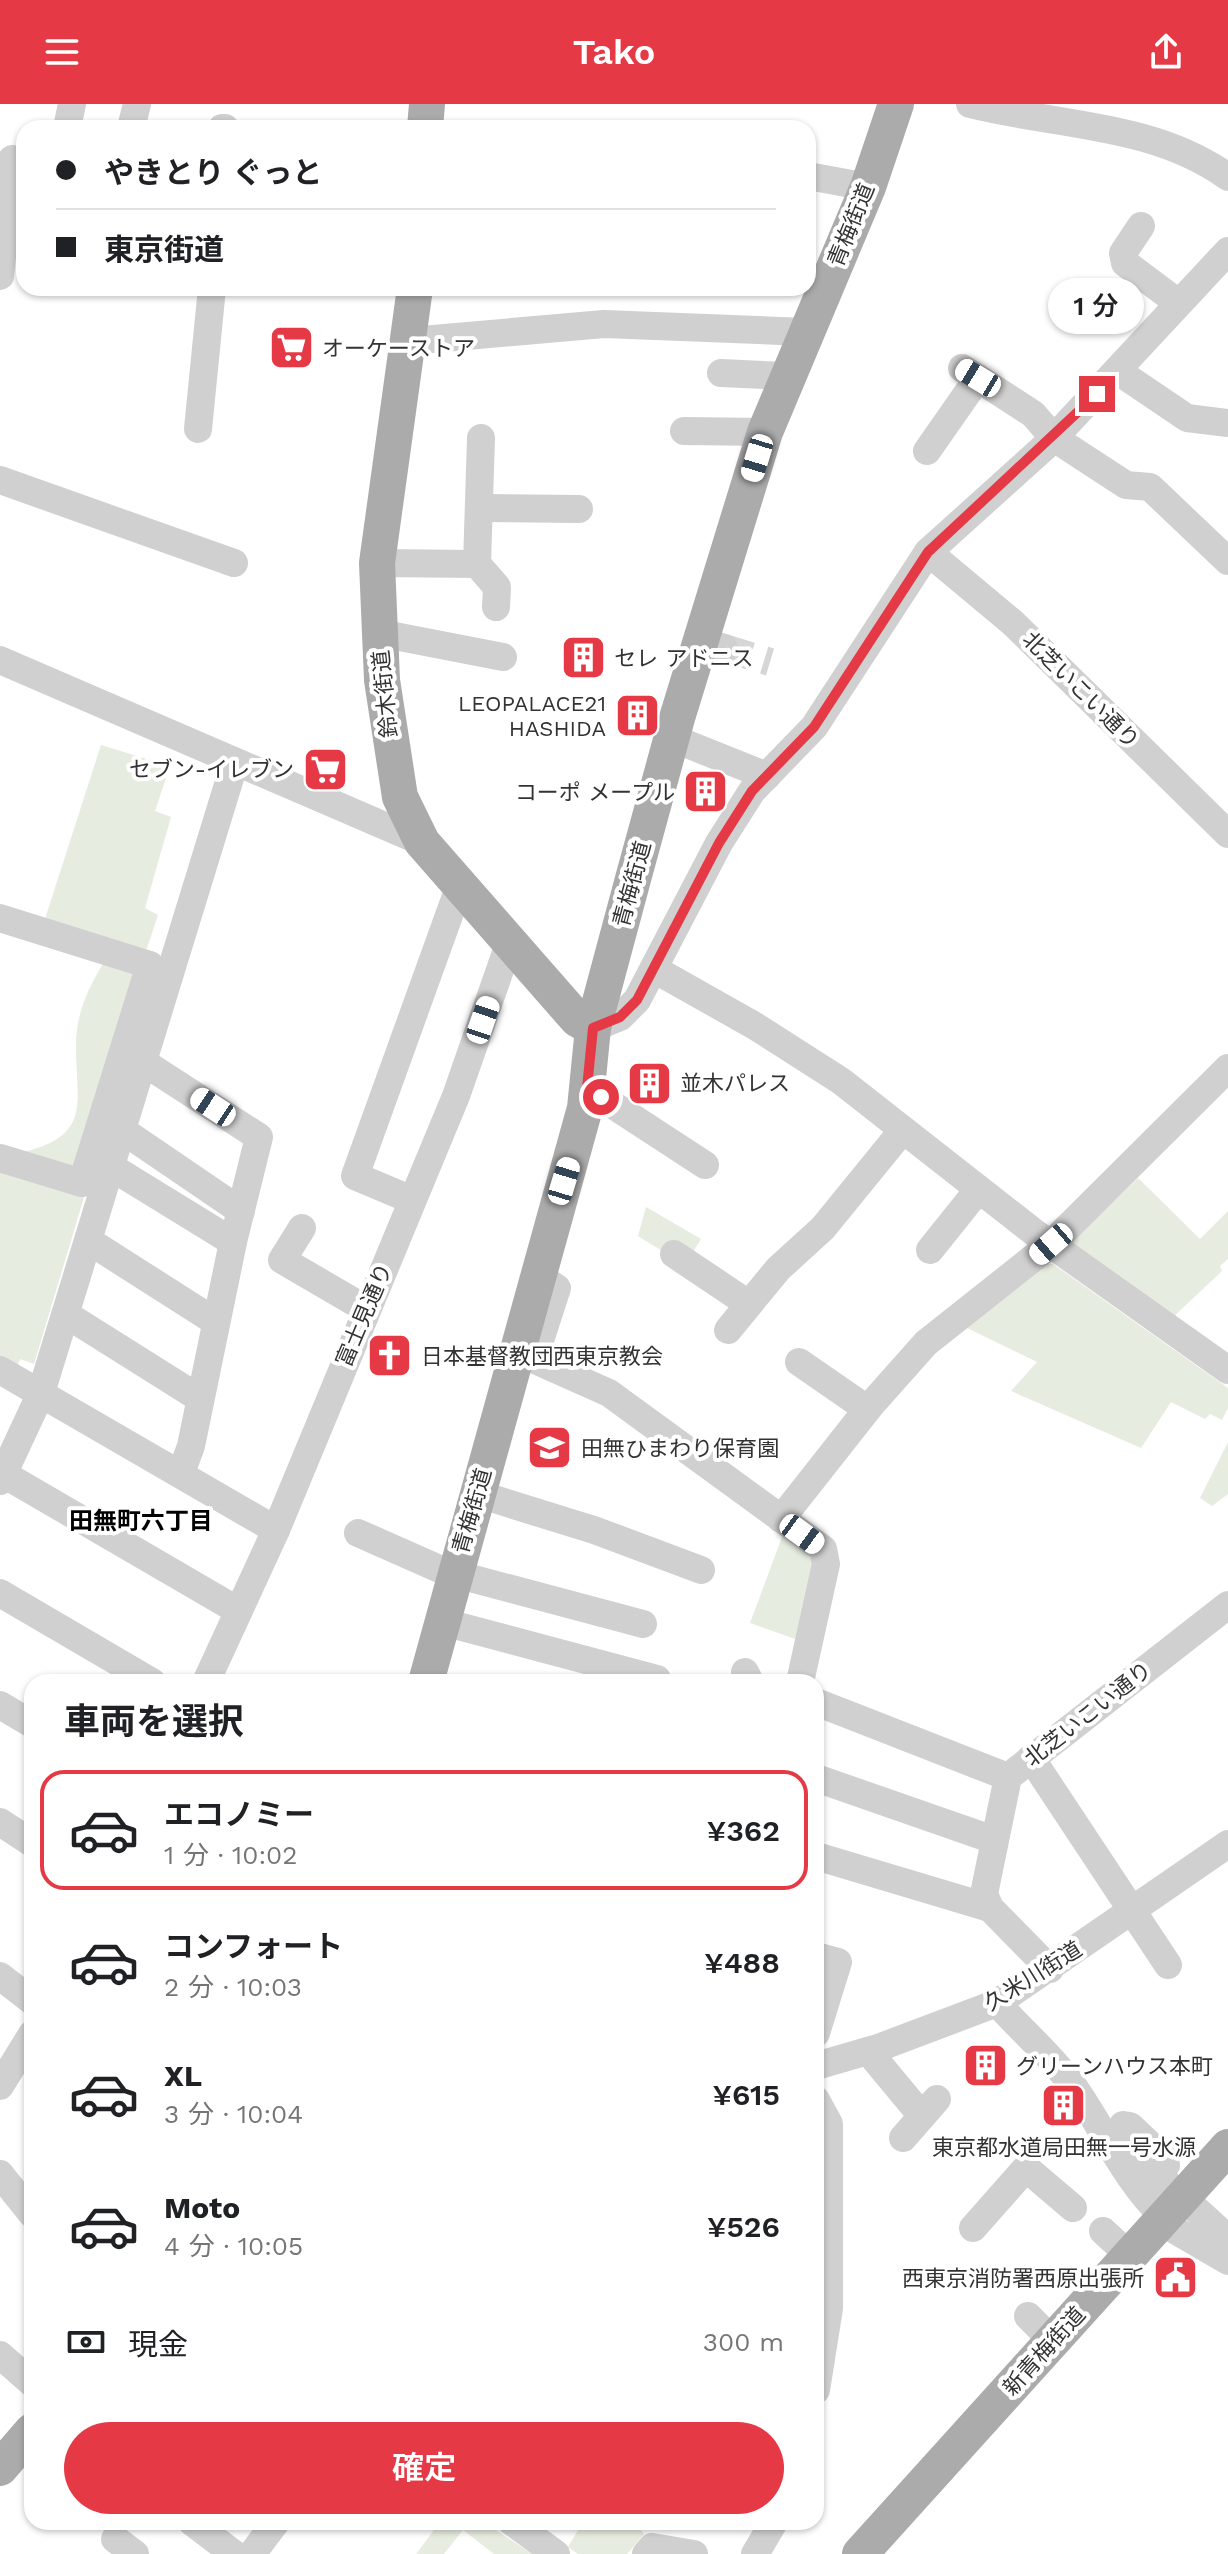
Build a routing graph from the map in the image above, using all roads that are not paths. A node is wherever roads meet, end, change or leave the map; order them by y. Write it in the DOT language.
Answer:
graph roads {
  1 [pos="970,104"];
  2 [pos="891,125"];
  3 [pos="12,159"];
  4 [pos="816,177"];
  5 [pos="1228,177"];
  6 [pos="868,187"];
  7 [pos="1141,226"];
  8 [pos="1228,251"];
  9 [pos="0,276"];
  10 [pos="211,296"];
  11 [pos="414,296"];
  12 [pos="1177,302"];
  13 [pos="410,341"];
  14 [pos="802,351"];
  15 [pos="1119,372"];
  16 [pos="721,373"];
  17 [pos="1228,423"];
  18 [pos="773,427"];
  19 [pos="198,429"];
  20 [pos="684,431"];
  21 [pos="481,438"];
  22 [pos="1054,438"];
  23 [pos="927,451"];
  24 [pos="0,480"];
  25 [pos="480,508"];
  26 [pos="579,509"];
  27 [pos="928,552"];
  28 [pos="1228,561"];
  29 [pos="234,563"];
  30 [pos="377,563"];
  31 [pos="477,564"];
  32 [pos="503,594"];
  33 [pos="379,633"];
  34 [pos="503,657"];
  35 [pos="2,668"];
  36 [pos="672,738"];
  37 [pos="235,762"];
  38 [pos="779,771"];
  39 [pos="1228,834"];
  40 [pos="422,842"];
  41 [pos="460,885"];
  42 [pos="0,918"];
  43 [pos="509,944"];
  44 [pos="654,969"];
  45 [pos="593,1028"];
  46 [pos="143,1062"];
  47 [pos="1228,1068"];
  48 [pos="587,1088"];
  49 [pos="122,1130"];
  50 [pos="902,1131"];
  51 [pos="0,1158"];
  52 [pos="705,1165"];
  53 [pos="111,1167"];
  54 [pos="978,1190"];
  55 [pos="412,1200"];
  56 [pos="241,1211"];
  57 [pos="302,1228"];
  58 [pos="89,1241"];
  59 [pos="233,1242"];
  60 [pos="1051,1244"];
  61 [pos="930,1250"];
  62 [pos="674,1254"];
  63 [pos="747,1303"];
  64 [pos="366,1309"];
  65 [pos="67,1315"];
  66 [pos="216,1322"];
  67 [pos="728,1330"];
  68 [pos="526,1356"];
  69 [pos="799,1362"];
  70 [pos="0,1370"];
  71 [pos="1228,1370"];
  72 [pos="41,1393"];
  73 [pos="199,1398"];
  74 [pos="867,1409"];
  75 [pos="181,1473"];
  76 [pos="1,1476"];
  77 [pos="478,1494"];
  78 [pos="781,1519"];
  79 [pos="276,1530"];
  80 [pos="358,1533"];
  81 [pos="701,1570"];
  82 [pos="449,1573"];
  83 [pos="0,1593"];
  84 [pos="1228,1605"];
  85 [pos="237,1610"];
  86 [pos="443,1622"];
  87 [pos="643,1624"];
  88 [pos="138,1674"];
  89 [pos="209,1674"];
  90 [pos="428,1674"];
  91 [pos="638,1674"];
  92 [pos="802,1674"];
  93 [pos="0,1705"];
  94 [pos="824,1705"];
  95 [pos="24,1719"];
  96 [pos="1031,1758"];
  97 [pos="1008,1777"];
  98 [pos="824,1781"];
  99 [pos="0,1822"];
  100 [pos="24,1838"];
  101 [pos="994,1840"];
  102 [pos="1228,1844"];
  103 [pos="824,1858"];
  104 [pos="990,1908"];
  105 [pos="1133,1911"];
  106 [pos="824,1958"];
  107 [pos="1168,1965"];
  108 [pos="1050,1969"];
  109 [pos="0,1976"];
  110 [pos="24,1995"];
  111 [pos="997,2003"];
  112 [pos="824,2007"];
  113 [pos="824,2037"];
  114 [pos="24,2047"];
  115 [pos="858,2053"];
  116 [pos="824,2064"];
  117 [pos="0,2086"];
  118 [pos="824,2115"];
  119 [pos="903,2138"];
  120 [pos="1226,2152"];
  121 [pos="0,2174"];
  122 [pos="1153,2179"];
  123 [pos="24,2204"];
  124 [pos="1073,2208"];
  125 [pos="1228,2214"];
  126 [pos="1174,2221"];
  127 [pos="973,2228"];
  128 [pos="1103,2231"];
  129 [pos="1228,2239"];
  130 [pos="1130,2256"];
  131 [pos="824,2261"];
  132 [pos="1228,2261"];
  133 [pos="0,2355"];
  134 [pos="24,2376"];
  135 [pos="24,2440"];
  136 [pos="0,2468"];
  137 [pos="202,2530"];
  138 [pos="270,2530"];
  139 [pos="523,2530"];
  140 [pos="769,2530"];
  141 [pos="862,2553"];
  142 [pos="234,2554"];
  143 [pos="252,2554"];
  144 [pos="556,2554"];
  145 [pos="646,2554"];
  146 [pos="694,2554"];
  147 [pos="755,2554"];
  1 -- 5 [label="street"];
  2 -- 6 [label="main road, 青梅街道"];
  3 -- 9 [label="street"];
  4 -- 6 [label="street"];
  6 -- 14 [label="main road, 青梅街道"];
  7 -- 12 [label="street"];
  8 -- 12 [label="street"];
  10 -- 19 [label="street"];
  11 -- 13 [label="main road, 鈴木街道"];
  12 -- 15 [label="street"];
  13 -- 14 [label="street"];
  13 -- 30 [label="main road, 鈴木街道"];
  14 -- 16 [label="street"];
  14 -- 18 [label="main road, 青梅街道"];
  15 -- 17 [label="street"];
  15 -- 22 [label="street"];
  18 -- 20 [label="street"];
  18 -- 36 [label="main road, 青梅街道"];
  21 -- 25 [label="street"];
  22 -- 23 [label="street"];
  22 -- 27 [label="street"];
  22 -- 28 [label="street"];
  24 -- 29 [label="street"];
  25 -- 26 [label="street"];
  25 -- 31 [label="street"];
  27 -- 38 [label="street"];
  27 -- 39 [label="street, 北芝いこい通り"];
  30 -- 31 [label="street"];
  30 -- 33 [label="main road, 鈴木街道"];
  31 -- 32 [label="street"];
  33 -- 34 [label="street"];
  33 -- 40 [label="main road, 鈴木街道"];
  35 -- 37 [label="street"];
  36 -- 38 [label="street"];
  36 -- 45 [label="main road, 青梅街道"];
  37 -- 40 [label="street"];
  37 -- 46 [label="street"];
  38 -- 44 [label="street"];
  40 -- 41 [label="main road, 鈴木街道"];
  41 -- 43 [label="main road, 鈴木街道"];
  41 -- 55 [label="street"];
  42 -- 51 [label="street"];
  43 -- 45 [label="main road, 鈴木街道"];
  43 -- 55 [label="street, 富士見通り"];
  44 -- 45 [label="street"];
  44 -- 50 [label="street"];
  45 -- 48 [label="main road, 青梅街道"];
  46 -- 49 [label="street"];
  46 -- 56 [label="street"];
  47 -- 60 [label="street"];
  48 -- 52 [label="street"];
  48 -- 68 [label="main road, 青梅街道"];
  49 -- 53 [label="street"];
  49 -- 56 [label="street"];
  50 -- 54 [label="street"];
  50 -- 63 [label="street"];
  53 -- 58 [label="street"];
  53 -- 59 [label="street"];
  54 -- 60 [label="street"];
  54 -- 61 [label="street"];
  55 -- 64 [label="street, 富士見通り"];
  56 -- 59 [label="street"];
  57 -- 64 [label="street"];
  58 -- 65 [label="street"];
  58 -- 66 [label="street"];
  59 -- 66 [label="street"];
  60 -- 71 [label="street"];
  60 -- 74 [label="street"];
  62 -- 63 [label="street"];
  63 -- 67 [label="street"];
  64 -- 79 [label="street, 富士見通り"];
  65 -- 72 [label="street"];
  65 -- 73 [label="street"];
  66 -- 73 [label="street"];
  68 -- 77 [label="main road, 青梅街道"];
  68 -- 78 [label="street"];
  69 -- 74 [label="street"];
  70 -- 72 [label="street"];
  72 -- 75 [label="street"];
  72 -- 76 [label="street"];
  73 -- 75 [label="street"];
  74 -- 78 [label="street"];
  75 -- 79 [label="street"];
  76 -- 85 [label="street"];
  77 -- 81 [label="street"];
  77 -- 82 [label="main road, 青梅街道"];
  78 -- 92 [label="street"];
  79 -- 85 [label="street, 富士見通り"];
  80 -- 82 [label="street"];
  82 -- 86 [label="main road, 青梅街道"];
  82 -- 87 [label="street"];
  83 -- 88 [label="street"];
  84 -- 96 [label="street, 北芝いこい通り"];
  85 -- 89 [label="street, 富士見通り"];
  86 -- 90 [label="main road, 青梅街道"];
  86 -- 91 [label="street"];
  93 -- 95 [label="street"];
  94 -- 97 [label="street"];
  96 -- 97 [label="street, 北芝いこい通り"];
  96 -- 105 [label="street"];
  97 -- 101 [label="street, 北芝いこい通り"];
  98 -- 101 [label="street"];
  99 -- 100 [label="street"];
  101 -- 104 [label="street, 北芝いこい通り"];
  102 -- 105 [label="street, 久米川街道"];
  103 -- 104 [label="street"];
  104 -- 108 [label="street"];
  105 -- 107 [label="street"];
  105 -- 108 [label="street, 久米川街道"];
  106 -- 112 [label="street"];
  108 -- 111 [label="street, 久米川街道"];
  109 -- 110 [label="street"];
  111 -- 115 [label="street, 久米川街道"];
  111 -- 126 [label="street"];
  113 -- 115 [label="street"];
  114 -- 117 [label="street"];
  115 -- 116 [label="street, 久米川街道"];
  115 -- 119 [label="street"];
  118 -- 131 [label="street"];
  120 -- 126 [label="main road, 新青梅街道"];
  121 -- 123 [label="street"];
  122 -- 129 [label="street"];
  124 -- 127 [label="street"];
  125 -- 126 [label="street"];
  126 -- 130 [label="main road, 新青梅街道"];
  126 -- 132 [label="street"];
  128 -- 130 [label="street"];
  130 -- 141 [label="main road, 新青梅街道"];
  133 -- 134 [label="street"];
  135 -- 136 [label="main road"];
  137 -- 142 [label="street"];
  138 -- 143 [label="street"];
  139 -- 144 [label="street"];
  140 -- 147 [label="street"];
  145 -- 146 [label="street"];
}
